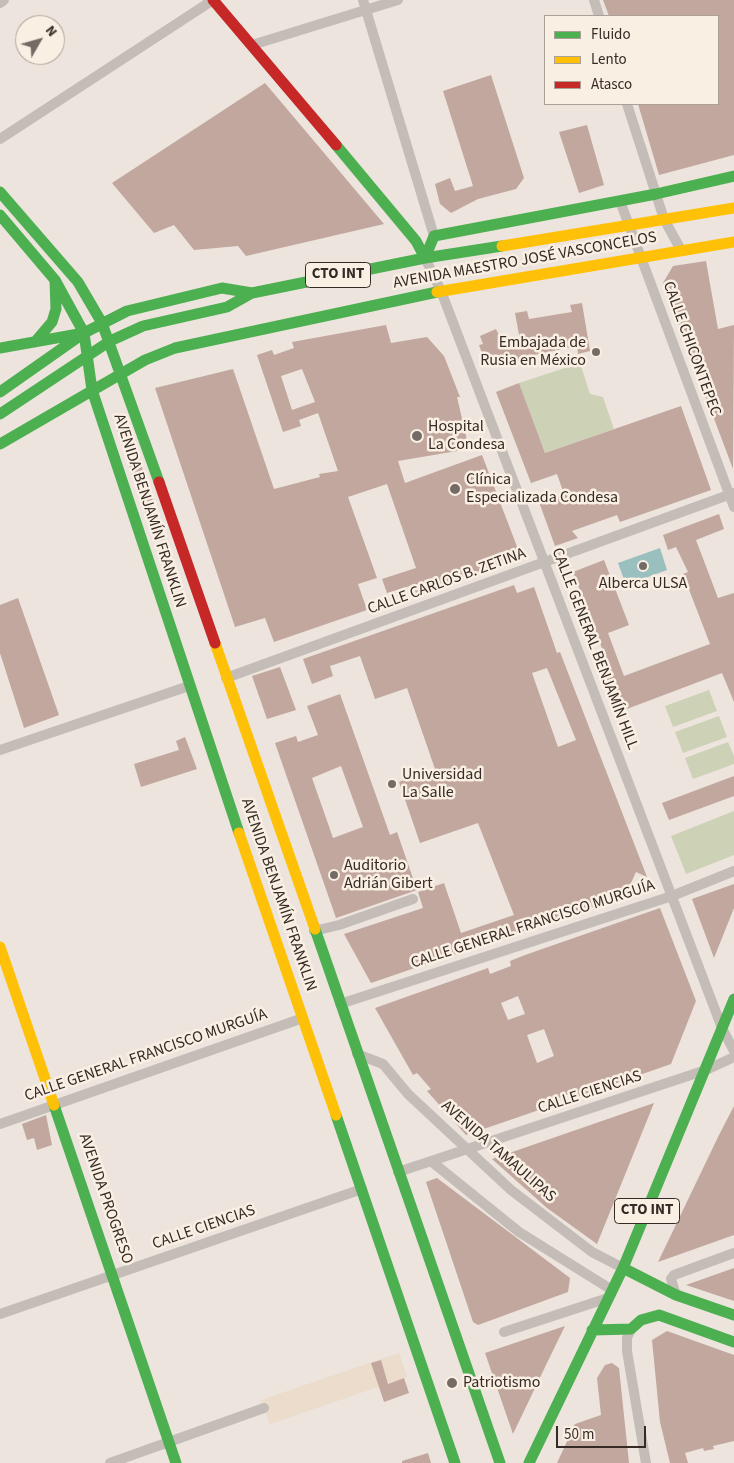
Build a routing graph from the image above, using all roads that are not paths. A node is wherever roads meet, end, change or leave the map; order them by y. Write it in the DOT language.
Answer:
graph roads {
  1 [pos="4,0"];
  2 [pos="213,0"];
  3 [pos="363,0"];
  4 [pos="398,0"];
  5 [pos="594,0"];
  6 [pos="0,3"];
  7 [pos="366,11"];
  8 [pos="599,15"];
  9 [pos="252,45"];
  10 [pos="626,105"];
  11 [pos="0,139"];
  12 [pos="734,176"];
  13 [pos="0,192"];
  14 [pos="656,194"];
  15 [pos="620,201"];
  16 [pos="734,208"];
  17 [pos="0,215"];
  18 [pos="664,219"];
  19 [pos="629,224"];
  20 [pos="434,236"];
  21 [pos="734,242"];
  22 [pos="681,250"];
  23 [pos="641,256"];
  24 [pos="424,258"];
  25 [pos="55,280"];
  26 [pos="441,291"];
  27 [pos="252,292"];
  28 [pos="102,323"];
  29 [pos="84,333"];
  30 [pos="110,341"];
  31 [pos="35,342"];
  32 [pos="0,348"];
  33 [pos="87,357"];
  34 [pos="122,373"];
  35 [pos="92,390"];
  36 [pos="0,392"];
  37 [pos="0,414"];
  38 [pos="0,444"];
  39 [pos="732,494"];
  40 [pos="734,507"];
  41 [pos="545,562"];
  42 [pos="226,678"];
  43 [pos="189,686"];
  44 [pos="0,750"];
  45 [pos="734,871"];
  46 [pos="672,896"];
  47 [pos="413,899"];
  48 [pos="314,931"];
  49 [pos="0,947"];
  50 [pos="734,999"];
  51 [pos="340,1004"];
  52 [pos="302,1018"];
  53 [pos="722,1028"];
  54 [pos="734,1051"];
  55 [pos="357,1054"];
  56 [pos="734,1057"];
  57 [pos="706,1070"];
  58 [pos="54,1103"];
  59 [pos="0,1124"];
  60 [pos="468,1149"];
  61 [pos="432,1161"];
  62 [pos="398,1172"];
  63 [pos="362,1190"];
  64 [pos="734,1253"];
  65 [pos="623,1268"];
  66 [pos="114,1275"];
  67 [pos="610,1294"];
  68 [pos="676,1295"];
  69 [pos="0,1314"];
  70 [pos="734,1315"];
  71 [pos="666,1317"];
  72 [pos="631,1329"];
  73 [pos="592,1330"];
  74 [pos="504,1332"];
  75 [pos="734,1342"];
  76 [pos="264,1408"];
  77 [pos="168,1441"];
  78 [pos="110,1463"];
  79 [pos="176,1463"];
  80 [pos="455,1463"];
  81 [pos="500,1463"];
  82 [pos="529,1463"];
  83 [pos="646,1463"];
  1 -- 6 [label="street"];
  2 -- 9 [label="main road"];
  2 -- 11 [label="street"];
  3 -- 7 [label="street"];
  4 -- 7 [label="street"];
  5 -- 8 [label="street"];
  7 -- 9 [label="street"];
  7 -- 20 [label="street"];
  9 -- 24 [label="main road"];
  10 -- 14 [label="street"];
  12 -- 14 [label="main road"];
  13 -- 28 [label="main road, AVENIDA BENJAMÍN FRANKLIN"];
  14 -- 15 [label="main road"];
  14 -- 18 [label="street"];
  15 -- 19 [label="street, CALLE CHICONTEPEC"];
  15 -- 20 [label="main road"];
  16 -- 18 [label="main road, AVENIDA MAESTRO JOSÉ VASCONCELOS / CTO INT"];
  17 -- 25 [label="main road"];
  18 -- 19 [label="main road, AVENIDA MAESTRO JOSÉ VASCONCELOS / CTO INT"];
  18 -- 22 [label="street"];
  19 -- 23 [label="street, CALLE CHICONTEPEC"];
  19 -- 24 [label="main road, AVENIDA MAESTRO JOSÉ VASCONCELOS / CTO INT"];
  20 -- 24 [label="main road, AVENIDA MAESTRO JOSÉ VASCONCELOS"];
  21 -- 22 [label="main road, AVENIDA MAESTRO JOSÉ VASCONCELOS / CTO INT"];
  22 -- 23 [label="main road, AVENIDA MAESTRO JOSÉ VASCONCELOS / CTO INT"];
  23 -- 26 [label="main road, AVENIDA MAESTRO JOSÉ VASCONCELOS / CTO INT"];
  23 -- 39 [label="street, CALLE CHICONTEPEC"];
  24 -- 26 [label="street, CALLE GENERAL BENJAMÍN HILL"];
  24 -- 27 [label="main road, AVENIDA MAESTRO JOSÉ VASCONCELOS / CTO INT"];
  25 -- 29 [label="main road"];
  25 -- 31 [label="main road"];
  26 -- 34 [label="main road, AVENIDA MAESTRO JOSÉ VASCONCELOS / CTO INT"];
  26 -- 41 [label="street, CALLE GENERAL BENJAMÍN HILL"];
  27 -- 28 [label="main road, AVENIDA MAESTRO JOSÉ VASCONCELOS / CTO INT"];
  27 -- 30 [label="main road, AVENIDA MAESTRO JOSÉ VASCONCELOS / CTO INT"];
  28 -- 29 [label="main road, CTO INT"];
  28 -- 30 [label="main road, AVENIDA BENJAMÍN FRANKLIN"];
  29 -- 31 [label="main road"];
  29 -- 33 [label="main road, AVENIDA BENJAMÍN FRANKLIN"];
  29 -- 36 [label="main road, CTO INT"];
  30 -- 33 [label="main road, CTO INT"];
  30 -- 34 [label="main road, AVENIDA BENJAMÍN FRANKLIN"];
  31 -- 32 [label="main road"];
  33 -- 35 [label="main road, AVENIDA BENJAMÍN FRANKLIN"];
  33 -- 37 [label="main road, CTO INT"];
  34 -- 35 [label="main road, CTO INT"];
  34 -- 42 [label="main road, AVENIDA BENJAMÍN FRANKLIN"];
  35 -- 38 [label="main road, CTO INT"];
  35 -- 43 [label="main road, AVENIDA BENJAMÍN FRANKLIN"];
  39 -- 40 [label="street, CALLE CHICONTEPEC"];
  39 -- 41 [label="street, CALLE CARLOS B. ZETINA"];
  41 -- 42 [label="street, CALLE CARLOS B. ZETINA"];
  41 -- 46 [label="street, CALLE GENERAL BENJAMÍN HILL"];
  42 -- 48 [label="main road, AVENIDA BENJAMÍN FRANKLIN"];
  43 -- 44 [label="street"];
  43 -- 52 [label="main road, AVENIDA BENJAMÍN FRANKLIN"];
  45 -- 46 [label="street, CALLE GENERAL FRANCISCO MURGUÍA"];
  46 -- 51 [label="street, CALLE GENERAL FRANCISCO MURGUÍA"];
  46 -- 53 [label="street, CALLE GENERAL BENJAMÍN HILL"];
  47 -- 48 [label="street"];
  48 -- 51 [label="main road, AVENIDA BENJAMÍN FRANKLIN"];
  49 -- 58 [label="main road, AVENIDA PROGRESO"];
  50 -- 53 [label="main road, CTO INT"];
  51 -- 55 [label="main road, AVENIDA BENJAMÍN FRANKLIN"];
  52 -- 58 [label="street, CALLE GENERAL FRANCISCO MURGUÍA"];
  52 -- 63 [label="main road, AVENIDA BENJAMÍN FRANKLIN"];
  53 -- 54 [label="street, CALLE GENERAL BENJAMÍN HILL"];
  53 -- 57 [label="main road, CTO INT"];
  55 -- 60 [label="street, AVENIDA TAMAULIPAS"];
  55 -- 62 [label="main road, AVENIDA BENJAMÍN FRANKLIN"];
  56 -- 57 [label="street, CALLE CIENCIAS"];
  57 -- 60 [label="street, CALLE CIENCIAS"];
  57 -- 65 [label="main road, CTO INT"];
  58 -- 59 [label="street, CALLE GENERAL FRANCISCO MURGUÍA"];
  58 -- 66 [label="main road, AVENIDA PROGRESO"];
  60 -- 61 [label="street, CALLE CIENCIAS"];
  60 -- 65 [label="street, AVENIDA TAMAULIPAS"];
  61 -- 62 [label="street, CALLE CIENCIAS"];
  61 -- 67 [label="street"];
  62 -- 81 [label="main road, AVENIDA BENJAMÍN FRANKLIN"];
  63 -- 66 [label="street, CALLE CIENCIAS"];
  63 -- 80 [label="main road, AVENIDA BENJAMÍN FRANKLIN"];
  64 -- 68 [label="street"];
  65 -- 67 [label="main road, CTO INT"];
  65 -- 68 [label="main road, AVENIDA TAMAULIPAS"];
  66 -- 69 [label="street, CALLE CIENCIAS"];
  66 -- 77 [label="main road, AVENIDA PROGRESO"];
  67 -- 73 [label="main road, CTO INT"];
  67 -- 74 [label="street"];
  68 -- 70 [label="main road, AVENIDA TAMAULIPAS"];
  68 -- 71 [label="main road"];
  71 -- 72 [label="main road"];
  71 -- 75 [label="main road"];
  72 -- 73 [label="main road"];
  72 -- 83 [label="street"];
  73 -- 82 [label="main road, CTO INT"];
  76 -- 77 [label="street"];
  77 -- 78 [label="street"];
  77 -- 79 [label="main road, AVENIDA PROGRESO"];
}
